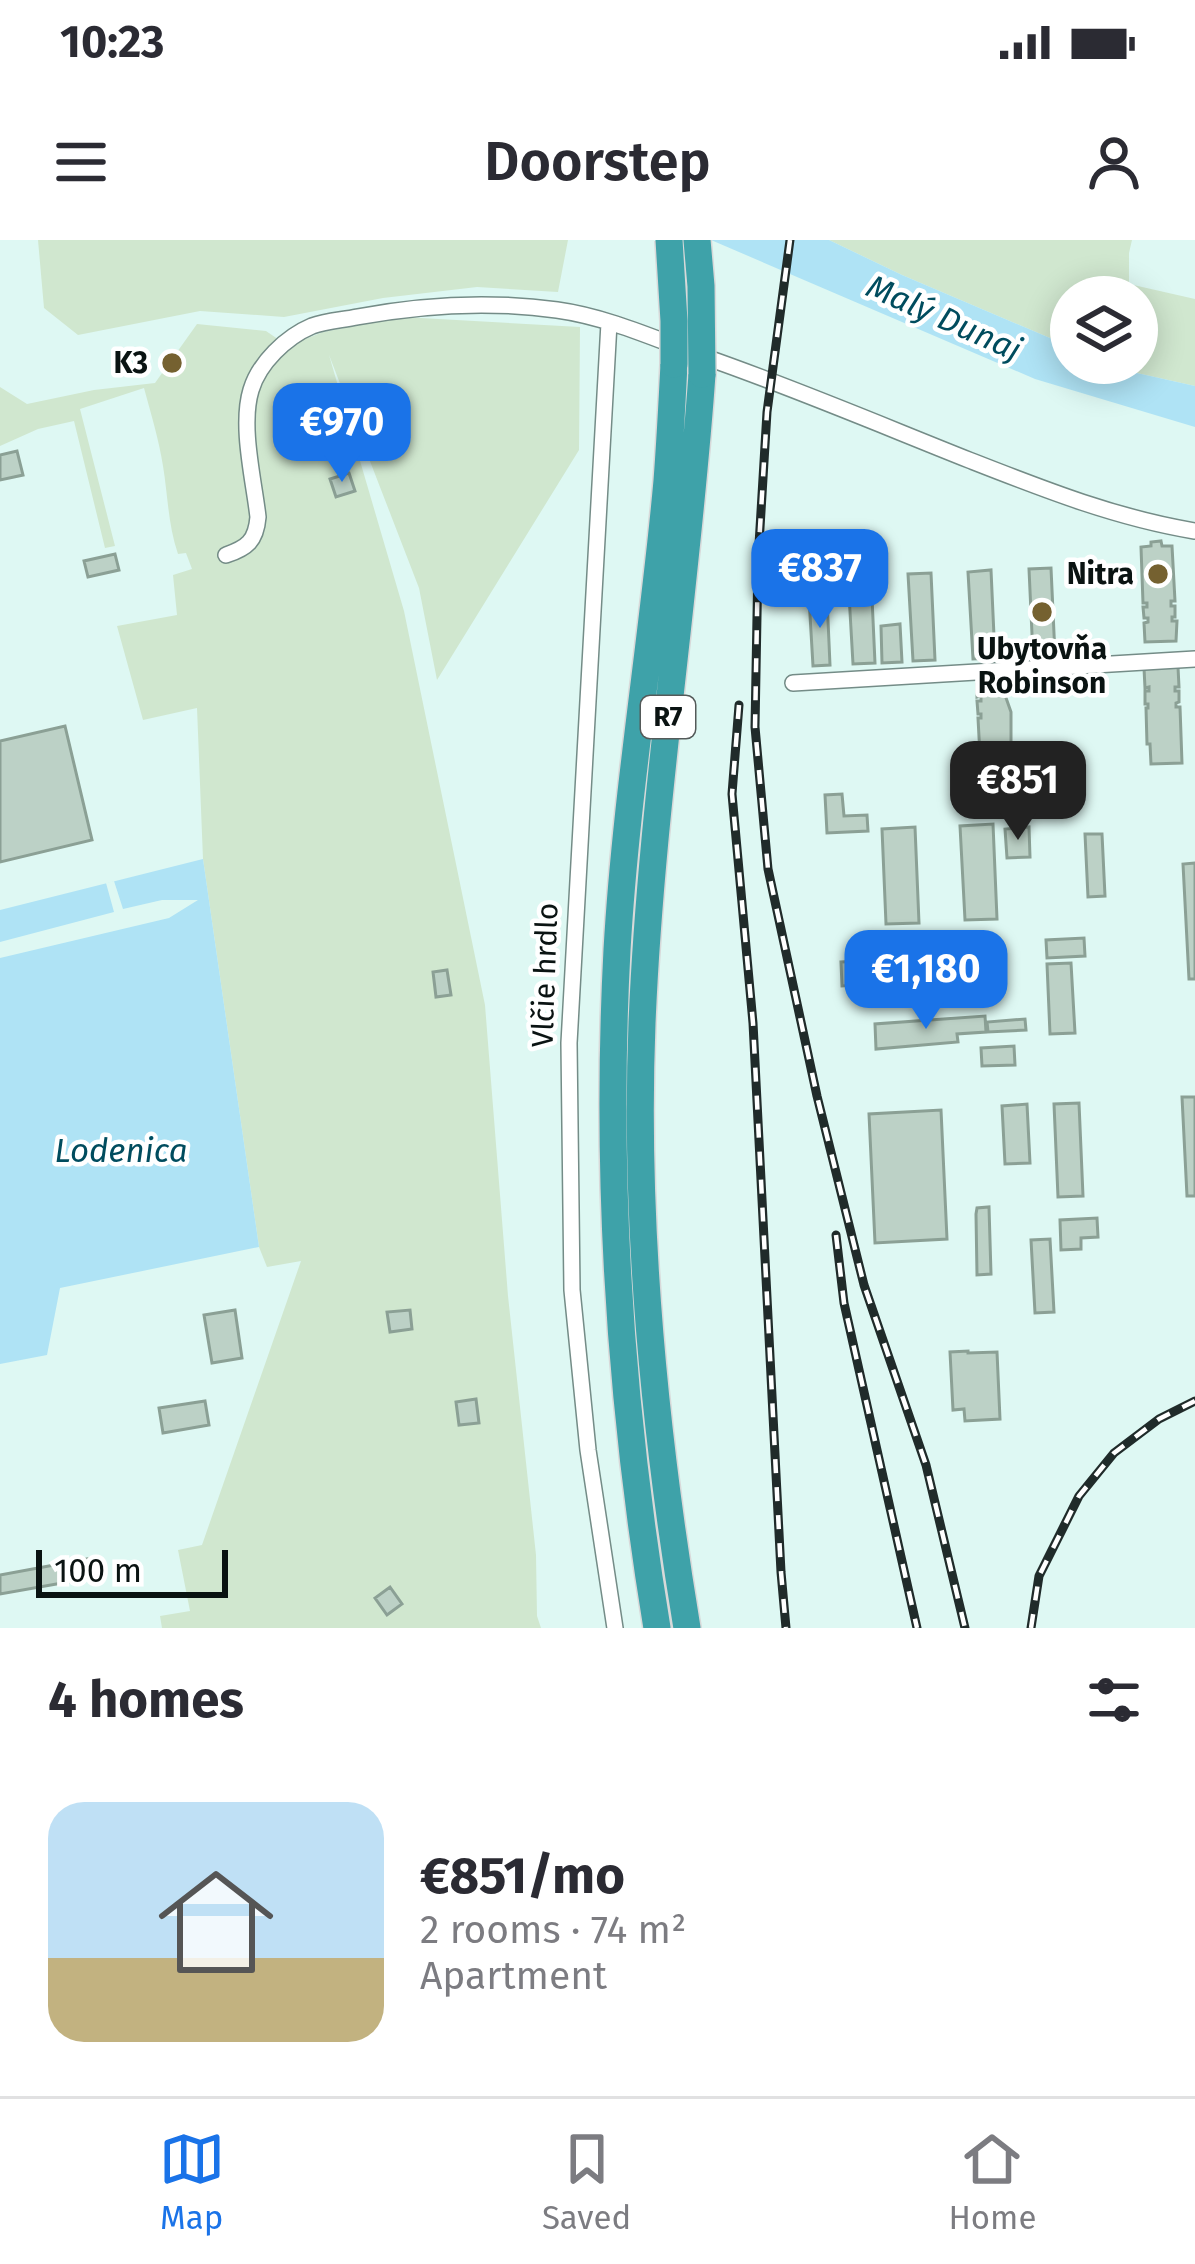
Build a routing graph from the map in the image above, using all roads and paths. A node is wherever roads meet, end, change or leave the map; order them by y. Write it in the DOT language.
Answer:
graph roads {
  1 [pos="669,240"];
  2 [pos="697,240"];
  3 [pos="609,323"];
  4 [pos="1195,531"];
  5 [pos="226,555"];
  6 [pos="1195,659"];
  7 [pos="793,683"];
  8 [pos="628,1066"];
  9 [pos="615,1628"];
  10 [pos="657,1628"];
  11 [pos="687,1628"];
  1 -- 8 [label="highway, R7, bridge"];
  2 -- 8 [label="highway, R7, bridge"];
  3 -- 4 [label="street"];
  3 -- 5 [label="street"];
  3 -- 9 [label="street, Vlčie hrdlo"];
  6 -- 7 [label="street"];
  8 -- 10 [label="highway, R7"];
  8 -- 11 [label="highway, R7"];
}
